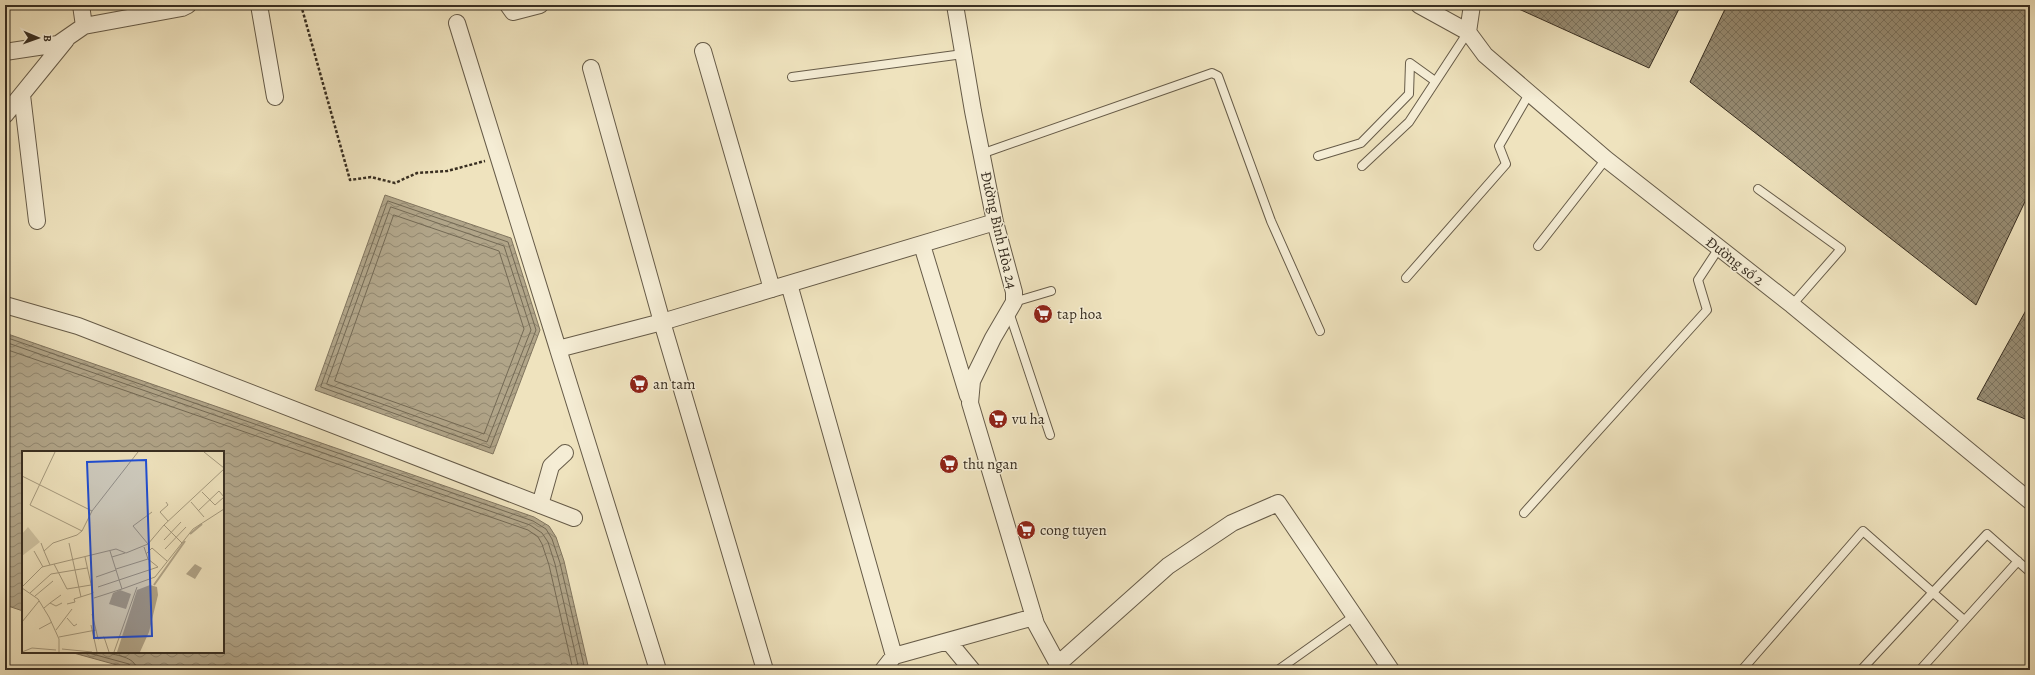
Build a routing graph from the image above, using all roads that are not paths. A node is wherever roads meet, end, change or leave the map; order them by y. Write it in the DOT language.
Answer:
graph roads {
  1 [pos="81,5"];
  2 [pos="188,5"];
  3 [pos="259,5"];
  4 [pos="508,5"];
  5 [pos="540,5"];
  6 [pos="955,5"];
  7 [pos="1472,5"];
  8 [pos="1427,7"];
  9 [pos="457,23"];
  10 [pos="84,26"];
  11 [pos="1468,32"];
  12 [pos="70,35"];
  13 [pos="703,51"];
  14 [pos="5,52"];
  15 [pos="963,54"];
  16 [pos="591,68"];
  17 [pos="792,77"];
  18 [pos="1435,81"];
  19 [pos="1529,94"];
  20 [pos="22,95"];
  21 [pos="275,97"];
  22 [pos="5,115"];
  23 [pos="981,154"];
  24 [pos="1318,156"];
  25 [pos="1606,159"];
  26 [pos="1362,166"];
  27 [pos="1758,189"];
  28 [pos="37,221"];
  29 [pos="995,222"];
  30 [pos="922,245"];
  31 [pos="1538,246"];
  32 [pos="1719,248"];
  33 [pos="1406,278"];
  34 [pos="789,284"];
  35 [pos="772,289"];
  36 [pos="1051,291"];
  37 [pos="5,305"];
  38 [pos="1011,306"];
  39 [pos="1792,306"];
  40 [pos="662,322"];
  41 [pos="1320,331"];
  42 [pos="558,349"];
  43 [pos="970,403"];
  44 [pos="1050,436"];
  45 [pos="565,453"];
  46 [pos="2030,501"];
  47 [pos="540,505"];
  48 [pos="1524,513"];
  49 [pos="574,518"];
  50 [pos="2018,561"];
  51 [pos="2030,572"];
  52 [pos="1933,593"];
  53 [pos="1354,616"];
  54 [pos="1034,617"];
  55 [pos="1964,620"];
  56 [pos="948,641"];
  57 [pos="894,656"];
  58 [pos="1059,667"];
  59 [pos="658,670"];
  60 [pos="764,670"];
  61 [pos="883,670"];
  62 [pos="972,670"];
  63 [pos="1278,670"];
  64 [pos="1391,670"];
  65 [pos="1742,670"];
  66 [pos="1863,670"];
  67 [pos="1920,670"];
  1 -- 10 [label="street"];
  2 -- 10 [label="street"];
  3 -- 21 [label="street"];
  4 -- 5 [label="street"];
  6 -- 15 [label="street, Đường Bình Hòa 24"];
  7 -- 11 [label="street"];
  8 -- 11 [label="street"];
  9 -- 42 [label="street"];
  10 -- 12 [label="street"];
  11 -- 18 [label="lane"];
  11 -- 19 [label="street, Đường số 2"];
  12 -- 14 [label="street"];
  12 -- 20 [label="street"];
  13 -- 35 [label="street"];
  15 -- 17 [label="lane"];
  15 -- 23 [label="street, Đường Bình Hòa 24"];
  16 -- 40 [label="street"];
  18 -- 24 [label="lane"];
  18 -- 26 [label="lane"];
  19 -- 25 [label="street, Đường số 2"];
  19 -- 33 [label="lane"];
  20 -- 22 [label="street"];
  20 -- 28 [label="street"];
  23 -- 29 [label="street, Đường Bình Hòa 24"];
  23 -- 41 [label="lane"];
  25 -- 31 [label="lane"];
  25 -- 32 [label="street, Đường số 2"];
  27 -- 39 [label="lane"];
  29 -- 30 [label="street"];
  29 -- 38 [label="street, Đường Bình Hòa 24"];
  30 -- 34 [label="street"];
  30 -- 43 [label="street"];
  32 -- 39 [label="street, Đường số 2"];
  32 -- 48 [label="lane"];
  34 -- 35 [label="street"];
  34 -- 57 [label="street"];
  35 -- 40 [label="street"];
  36 -- 38 [label="lane"];
  37 -- 47 [label="street"];
  38 -- 43 [label="street, Đường Bình Hòa 24"];
  38 -- 44 [label="lane"];
  39 -- 46 [label="street, Đường số 2"];
  40 -- 42 [label="street"];
  40 -- 60 [label="street"];
  42 -- 59 [label="street"];
  43 -- 54 [label="street, Đường Bình Hòa 24"];
  45 -- 47 [label="street"];
  47 -- 49 [label="street"];
  50 -- 51 [label="lane"];
  50 -- 52 [label="lane"];
  50 -- 55 [label="lane"];
  52 -- 55 [label="lane"];
  52 -- 65 [label="lane"];
  52 -- 66 [label="lane"];
  53 -- 58 [label="street"];
  53 -- 63 [label="lane"];
  53 -- 64 [label="street"];
  54 -- 56 [label="street"];
  54 -- 58 [label="street, Đường Bình Hòa 24"];
  55 -- 67 [label="lane"];
  56 -- 57 [label="street"];
  56 -- 62 [label="street"];
  57 -- 61 [label="street"];
}
